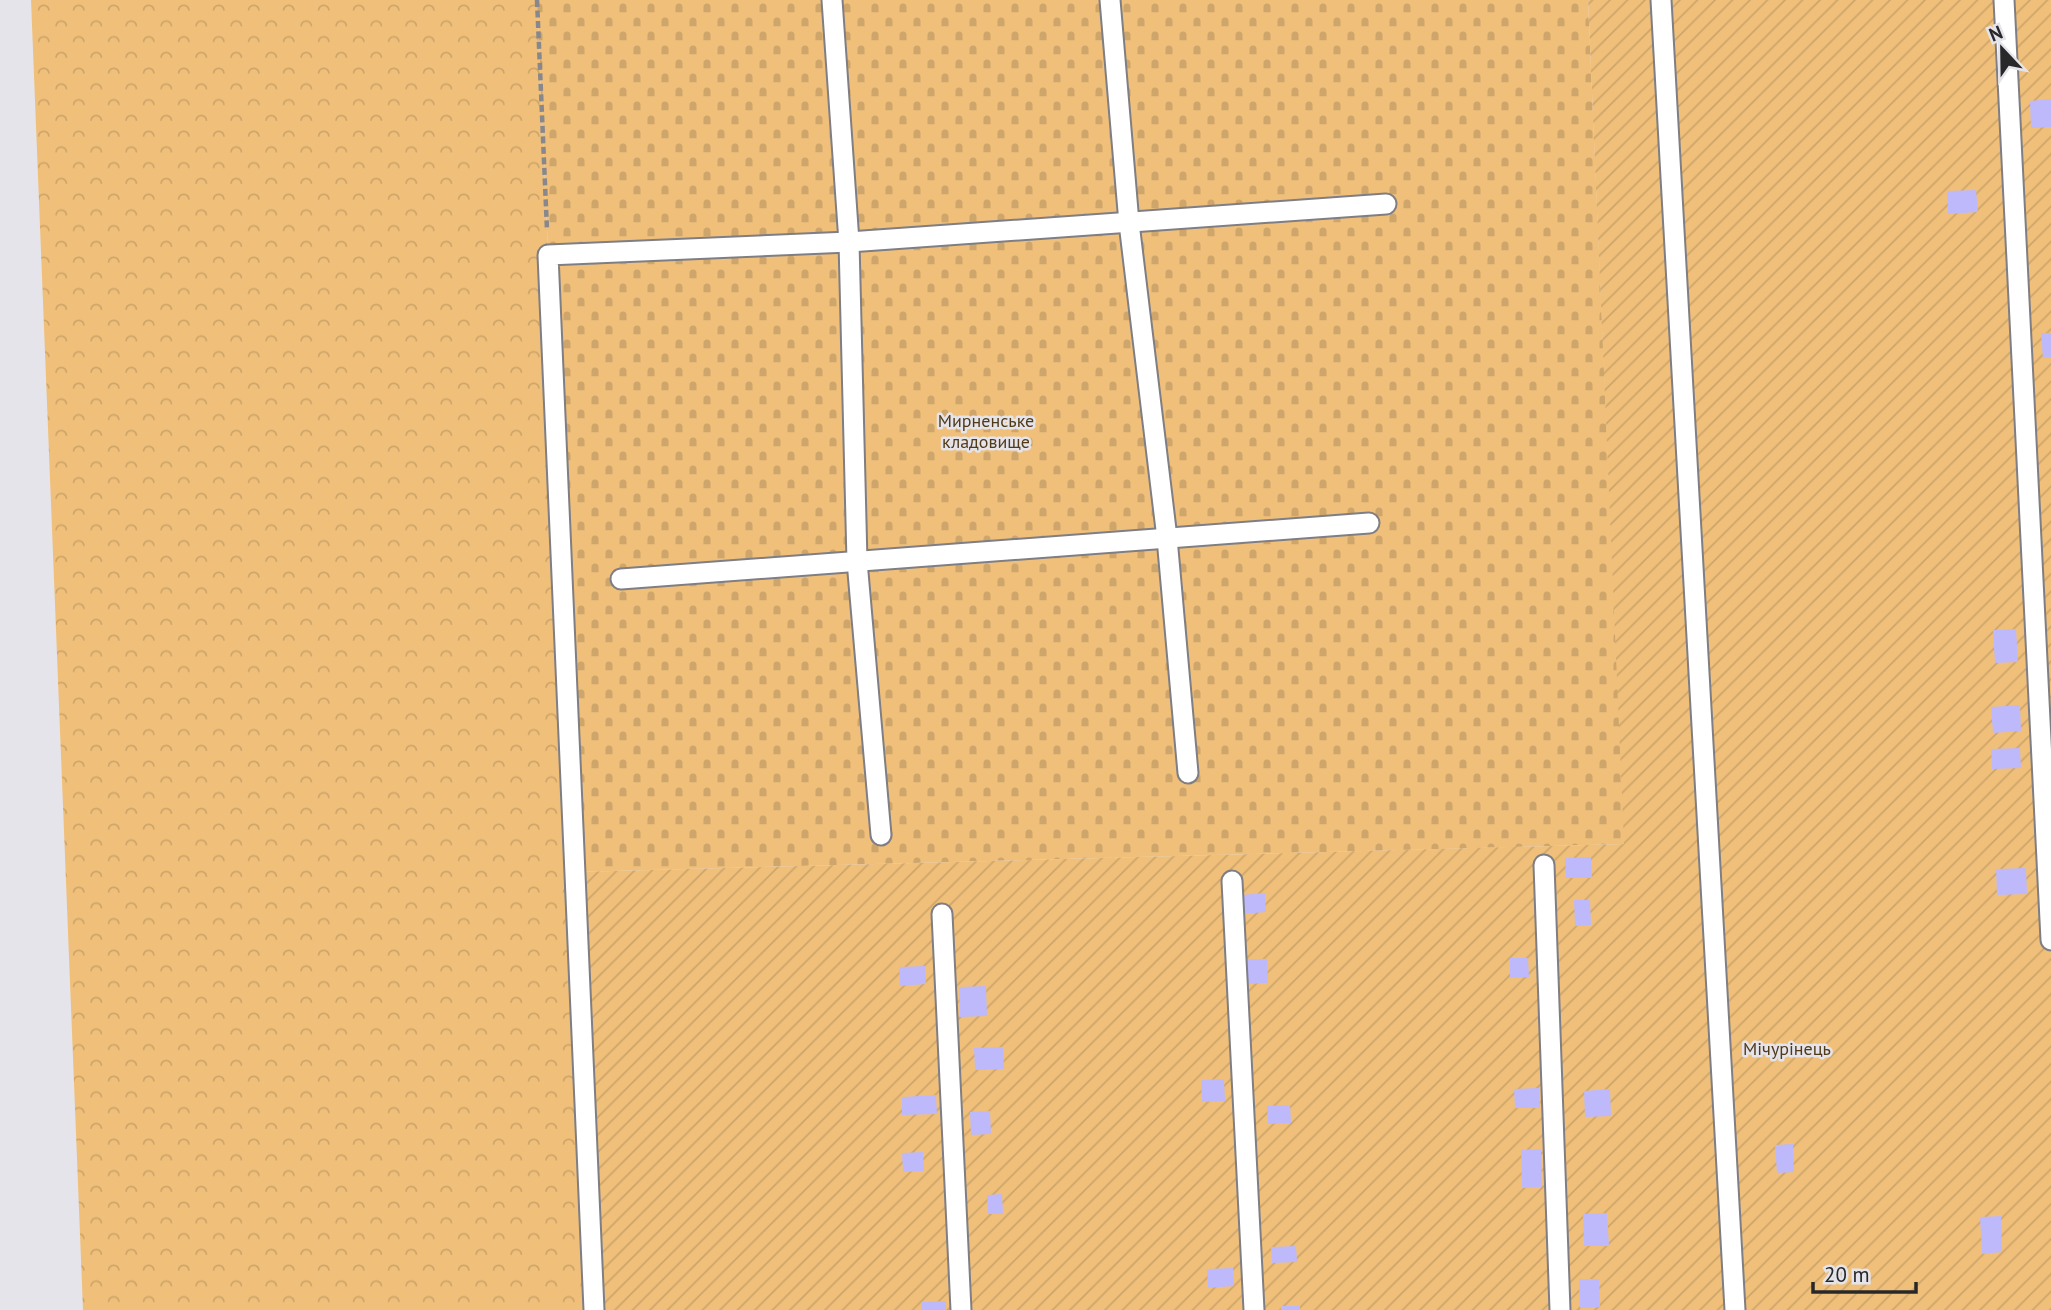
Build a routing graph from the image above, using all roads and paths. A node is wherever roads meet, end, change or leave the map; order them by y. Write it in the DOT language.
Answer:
graph roads {
  1 [pos="537,0"];
  2 [pos="832,0"];
  3 [pos="1110,0"];
  4 [pos="1661,0"];
  5 [pos="2004,0"];
  6 [pos="1386,204"];
  7 [pos="1129,223"];
  8 [pos="849,242"];
  9 [pos="548,255"];
  10 [pos="1369,523"];
  11 [pos="1167,538"];
  12 [pos="857,561"];
  13 [pos="621,579"];
  14 [pos="1188,773"];
  15 [pos="881,835"];
  16 [pos="1544,865"];
  17 [pos="1232,881"];
  18 [pos="942,914"];
  19 [pos="2051,940"];
  20 [pos="594,1310"];
  21 [pos="961,1310"];
  22 [pos="1254,1310"];
  23 [pos="1560,1310"];
  24 [pos="1735,1310"];
  1 -- 9 [label="path"];
  2 -- 8 [label="lane"];
  3 -- 7 [label="lane"];
  4 -- 24 [label="lane"];
  5 -- 19 [label="lane"];
  6 -- 7 [label="lane"];
  7 -- 8 [label="lane"];
  7 -- 11 [label="lane"];
  8 -- 9 [label="lane"];
  8 -- 12 [label="lane"];
  9 -- 20 [label="lane"];
  10 -- 11 [label="lane"];
  11 -- 12 [label="lane"];
  11 -- 14 [label="lane"];
  12 -- 13 [label="lane"];
  12 -- 15 [label="lane"];
  16 -- 23 [label="lane"];
  17 -- 22 [label="lane"];
  18 -- 21 [label="lane"];
}
